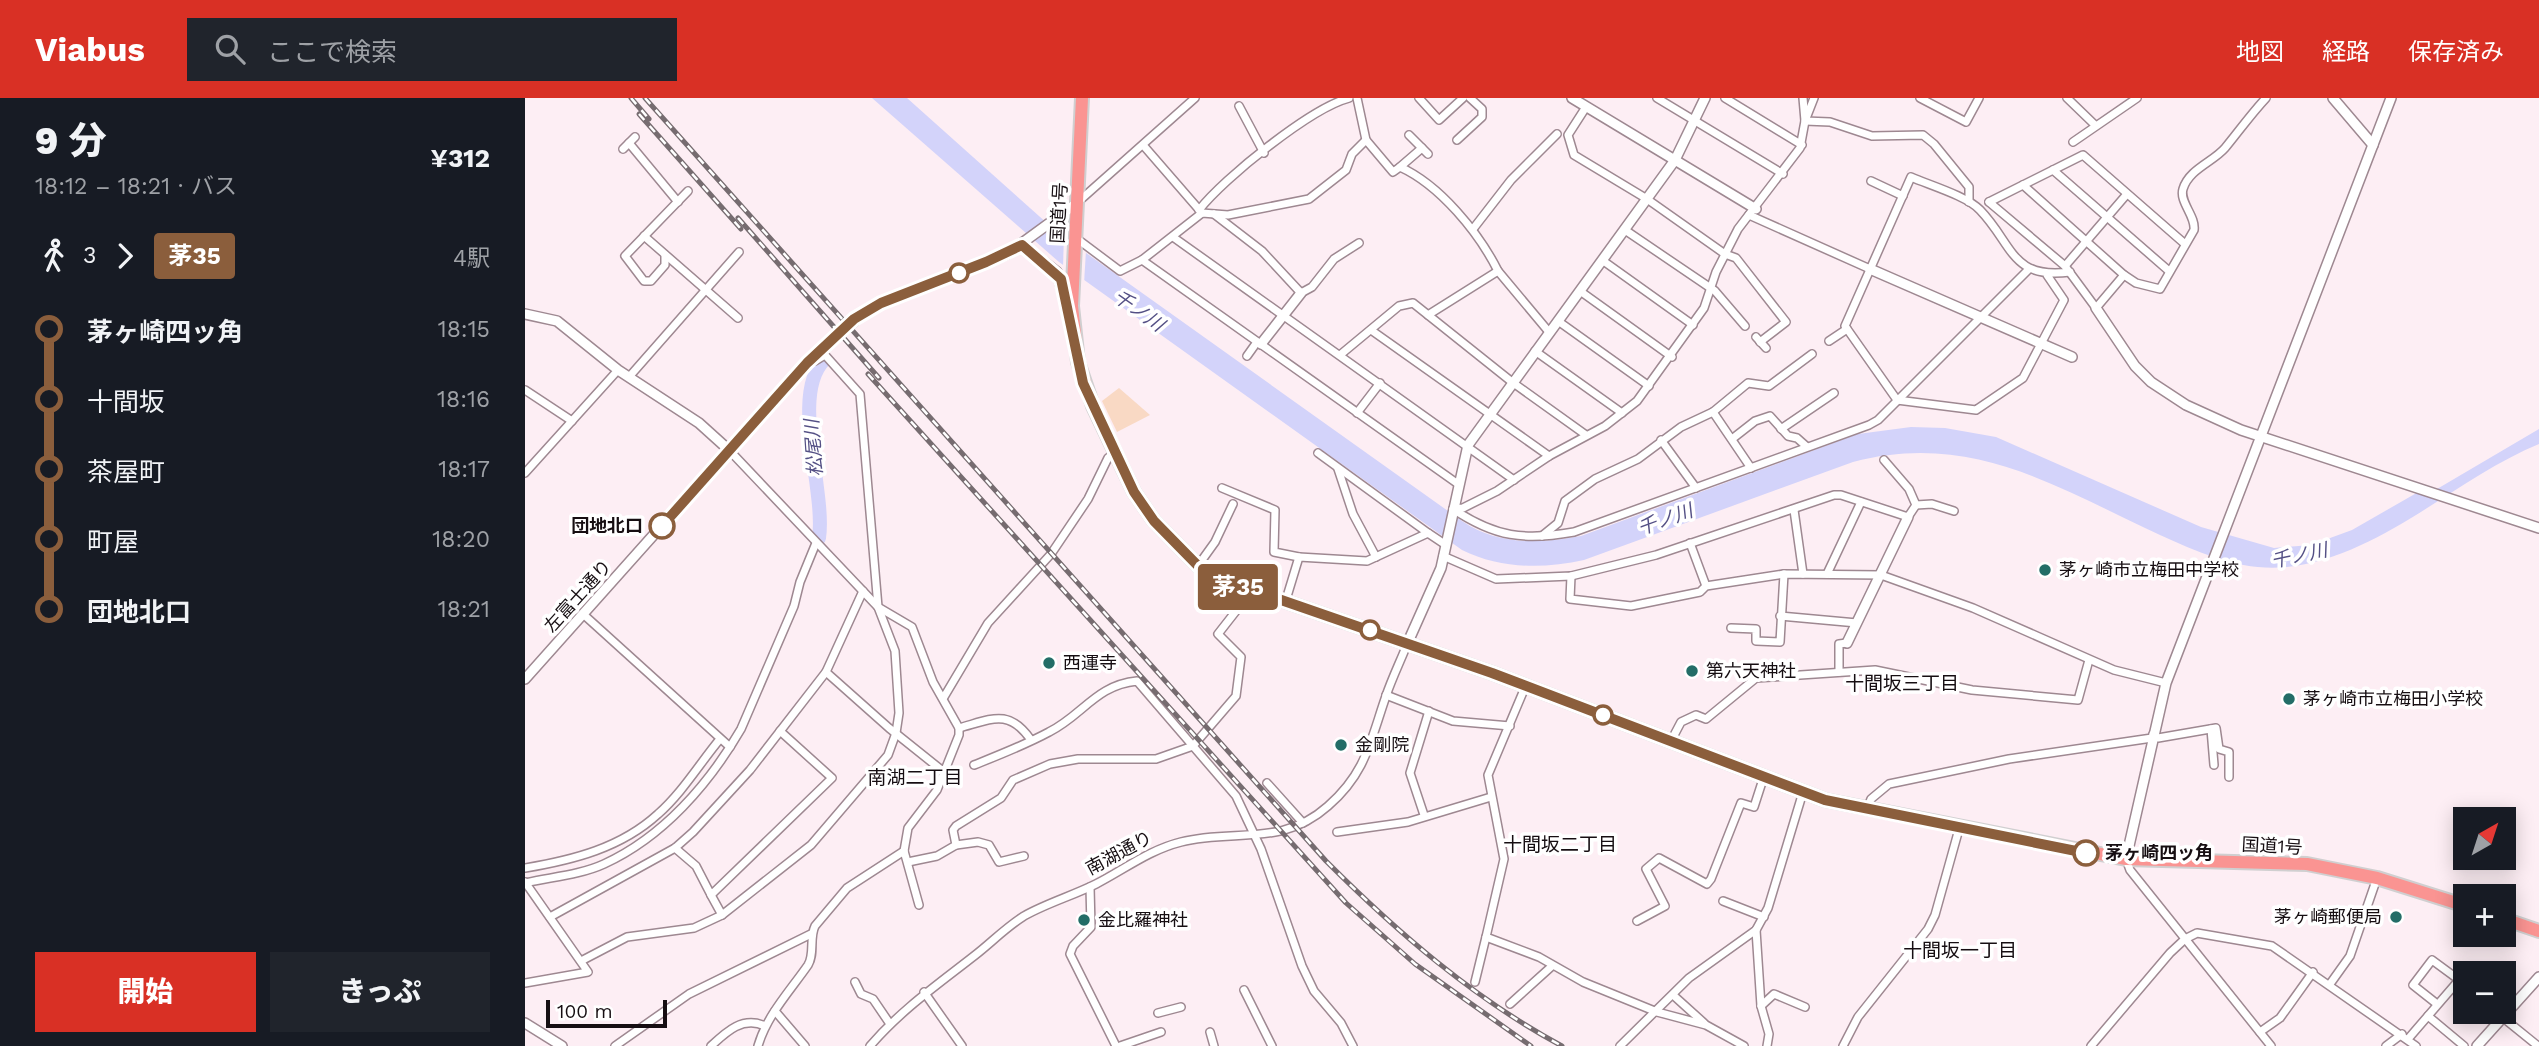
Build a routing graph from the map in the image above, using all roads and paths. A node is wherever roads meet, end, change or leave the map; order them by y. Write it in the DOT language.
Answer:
graph roads {
  1 [pos="1082,98"];
  2 [pos="1195,98"];
  3 [pos="1349,98"];
  4 [pos="1357,98"];
  5 [pos="1419,98"];
  6 [pos="1463,98"];
  7 [pos="1470,98"];
  8 [pos="1572,98"];
  9 [pos="1657,98"];
  10 [pos="1705,98"];
  11 [pos="1725,98"];
  12 [pos="1803,98"];
  13 [pos="1814,98"];
  14 [pos="1920,98"];
  15 [pos="1979,98"];
  16 [pos="2067,98"];
  17 [pos="2137,98"];
  18 [pos="2266,98"];
  19 [pos="2333,98"];
  20 [pos="2391,98"];
  21 [pos="1239,106"];
  22 [pos="1586,107"];
  23 [pos="1695,121"];
  24 [pos="1805,121"];
  25 [pos="2095,125"];
  26 [pos="1557,134"];
  27 [pos="1409,135"];
  28 [pos="635,137"];
  29 [pos="1366,139"];
  30 [pos="1457,140"];
  31 [pos="2073,142"];
  32 [pos="1143,145"];
  33 [pos="1802,145"];
  34 [pos="2373,145"];
  35 [pos="1264,153"];
  36 [pos="1675,160"];
  37 [pos="1401,167"];
  38 [pos="2053,170"];
  39 [pos="1783,174"];
  40 [pos="1871,181"];
  41 [pos="2023,185"];
  42 [pos="688,191"];
  43 [pos="2127,194"];
  44 [pos="1903,196"];
  45 [pos="1647,199"];
  46 [pos="678,202"];
  47 [pos="1969,202"];
  48 [pos="1989,202"];
  49 [pos="1077,203"];
  50 [pos="1979,208"];
  51 [pos="1201,212"];
  52 [pos="1752,212"];
  53 [pos="1213,213"];
  54 [pos="2107,218"];
  55 [pos="1473,229"];
  56 [pos="1625,230"];
  57 [pos="644,236"];
  58 [pos="1173,237"];
  59 [pos="1075,240"];
  60 [pos="2086,242"];
  61 [pos="1359,243"];
  62 [pos="1023,244"];
  63 [pos="2185,244"];
  64 [pos="739,252"];
  65 [pos="1724,254"];
  66 [pos="665,255"];
  67 [pos="1142,260"];
  68 [pos="1602,260"];
  69 [pos="1870,269"];
  70 [pos="2029,269"];
  71 [pos="2068,269"];
  72 [pos="1498,271"];
  73 [pos="2169,271"];
  74 [pos="2047,275"];
  75 [pos="2124,275"];
  76 [pos="706,290"];
  77 [pos="1710,290"];
  78 [pos="1580,291"];
  79 [pos="1301,293"];
  80 [pos="2096,309"];
  81 [pos="525,314"];
  82 [pos="1284,315"];
  83 [pos="1428,315"];
  84 [pos="1980,317"];
  85 [pos="738,318"];
  86 [pos="1557,321"];
  87 [pos="1693,326"];
  88 [pos="1745,326"];
  89 [pos="1847,329"];
  90 [pos="1371,330"];
  91 [pos="1549,332"];
  92 [pos="1073,333"];
  93 [pos="1829,341"];
  94 [pos="1761,342"];
  95 [pos="1259,343"];
  96 [pos="2041,343"];
  97 [pos="1535,351"];
  98 [pos="1812,354"];
  99 [pos="1340,355"];
  100 [pos="1247,356"];
  101 [pos="1672,356"];
  102 [pos="2072,357"];
  103 [pos="807,363"];
  104 [pos="618,370"];
  105 [pos="629,377"];
  106 [pos="1512,382"];
  107 [pos="1380,383"];
  108 [pos="1649,386"];
  109 [pos="525,390"];
  110 [pos="1834,393"];
  111 [pos="1897,400"];
  112 [pos="1713,412"];
  113 [pos="1357,413"];
  114 [pos="1488,413"];
  115 [pos="1622,413"];
  116 [pos="572,421"];
  117 [pos="1781,429"];
  118 [pos="1586,435"];
  119 [pos="2261,437"];
  120 [pos="1732,439"];
  121 [pos="1661,440"];
  122 [pos="1468,445"];
  123 [pos="1806,446"];
  124 [pos="730,451"];
  125 [pos="1115,452"];
  126 [pos="1318,453"];
  127 [pos="1549,456"];
  128 [pos="1884,460"];
  129 [pos="1751,468"];
  130 [pos="1339,469"];
  131 [pos="525,473"];
  132 [pos="1514,480"];
  133 [pos="1458,484"];
  134 [pos="1222,488"];
  135 [pos="1696,488"];
  136 [pos="1861,502"];
  137 [pos="1233,504"];
  138 [pos="1916,505"];
  139 [pos="1453,509"];
  140 [pos="1794,510"];
  141 [pos="1954,511"];
  142 [pos="1908,517"];
  143 [pos="2539,528"];
  144 [pos="1428,533"];
  145 [pos="1541,537"];
  146 [pos="816,542"];
  147 [pos="1690,543"];
  148 [pos="1446,545"];
  149 [pos="1443,556"];
  150 [pos="1299,557"];
  151 [pos="1377,557"];
  152 [pos="1197,567"];
  153 [pos="1827,573"];
  154 [pos="1784,574"];
  155 [pos="1803,574"];
  156 [pos="1881,575"];
  157 [pos="1571,576"];
  158 [pos="1706,586"];
  159 [pos="1245,589"];
  160 [pos="863,591"];
  161 [pos="1285,603"];
  162 [pos="878,607"];
  163 [pos="583,614"];
  164 [pos="1780,615"];
  165 [pos="1857,623"];
  166 [pos="1731,628"];
  167 [pos="1409,642"];
  168 [pos="1847,643"];
  169 [pos="2089,660"];
  170 [pos="826,672"];
  171 [pos="1839,672"];
  172 [pos="525,679"];
  173 [pos="2166,683"];
  174 [pos="1527,685"];
  175 [pos="1386,695"];
  176 [pos="944,697"];
  177 [pos="1429,711"];
  178 [pos="1510,726"];
  179 [pos="959,728"];
  180 [pos="2211,729"];
  181 [pos="780,732"];
  182 [pos="896,733"];
  183 [pos="2153,736"];
  184 [pos="720,739"];
  185 [pos="1031,740"];
  186 [pos="1671,741"];
  187 [pos="1193,746"];
  188 [pos="730,747"];
  189 [pos="974,765"];
  190 [pos="2214,765"];
  191 [pos="944,772"];
  192 [pos="1764,776"];
  193 [pos="2229,777"];
  194 [pos="1267,783"];
  195 [pos="1803,792"];
  196 [pos="1491,797"];
  197 [pos="1867,810"];
  198 [pos="1425,815"];
  199 [pos="1303,823"];
  200 [pos="1959,829"];
  201 [pos="1337,832"];
  202 [pos="1254,837"];
  203 [pos="956,845"];
  204 [pos="675,848"];
  205 [pos="904,851"];
  206 [pos="1024,856"];
  207 [pos="2126,859"];
  208 [pos="908,862"];
  209 [pos="525,868"];
  210 [pos="2377,878"];
  211 [pos="525,883"];
  212 [pos="1090,887"];
  213 [pos="712,895"];
  214 [pos="1723,901"];
  215 [pos="2453,902"];
  216 [pos="919,905"];
  217 [pos="722,915"];
  218 [pos="1764,917"];
  219 [pos="550,918"];
  220 [pos="1637,921"];
  221 [pos="2516,923"];
  222 [pos="1756,930"];
  223 [pos="2539,931"];
  224 [pos="811,934"];
  225 [pos="1486,937"];
  226 [pos="2185,939"];
  227 [pos="581,961"];
  228 [pos="1552,966"];
  229 [pos="2313,972"];
  230 [pos="2453,975"];
  231 [pos="2539,977"];
  232 [pos="855,982"];
  233 [pos="1475,982"];
  234 [pos="525,983"];
  235 [pos="2330,984"];
  236 [pos="1244,990"];
  237 [pos="2453,990"];
  238 [pos="924,992"];
  239 [pos="1673,995"];
  240 [pos="2516,998"];
  241 [pos="1510,1004"];
  242 [pos="2437,1004"];
  243 [pos="1761,1006"];
  244 [pos="1181,1007"];
  245 [pos="1805,1007"];
  246 [pos="775,1011"];
  247 [pos="1657,1012"];
  248 [pos="1158,1013"];
  249 [pos="2428,1016"];
  250 [pos="525,1023"];
  251 [pos="890,1024"];
  252 [pos="2492,1024"];
  253 [pos="2511,1024"];
  254 [pos="1706,1025"];
  255 [pos="765,1026"];
  256 [pos="1161,1032"];
  257 [pos="1210,1032"];
  258 [pos="2260,1032"];
  259 [pos="2405,1036"];
  260 [pos="562,1046"];
  261 [pos="616,1046"];
  262 [pos="711,1046"];
  263 [pos="758,1046"];
  264 [pos="805,1046"];
  265 [pos="870,1046"];
  266 [pos="962,1046"];
  267 [pos="1118,1046"];
  268 [pos="1214,1046"];
  269 [pos="1272,1046"];
  270 [pos="1353,1046"];
  271 [pos="1620,1046"];
  272 [pos="1744,1046"];
  273 [pos="1767,1046"];
  274 [pos="1843,1046"];
  275 [pos="2091,1046"];
  276 [pos="2271,1046"];
  277 [pos="2386,1046"];
  278 [pos="2416,1046"];
  279 [pos="2464,1046"];
  280 [pos="2477,1046"];
  281 [pos="2538,1046"];
  1 -- 49 [label="highway, 国道1号"];
  2 -- 32 [label="street"];
  3 -- 35 [label="street"];
  4 -- 29 [label="street"];
  5 -- 6 [label="street"];
  7 -- 30 [label="street"];
  8 -- 22 [label="street"];
  9 -- 23 [label="street"];
  10 -- 23 [label="street"];
  11 -- 33 [label="street"];
  12 -- 24 [label="street"];
  13 -- 24 [label="street"];
  14 -- 15 [label="street"];
  16 -- 25 [label="street"];
  17 -- 25 [label="street"];
  18 -- 63 [label="street"];
  19 -- 34 [label="street"];
  20 -- 34 [label="street"];
  21 -- 35 [label="street"];
  22 -- 36 [label="street"];
  22 -- 45 [label="street"];
  23 -- 36 [label="street"];
  23 -- 39 [label="street"];
  24 -- 33 [label="street"];
  24 -- 47 [label="street"];
  25 -- 31 [label="street"];
  26 -- 55 [label="street"];
  27 -- 37 [label="street"];
  28 -- 46 [label="street"];
  29 -- 37 [label="street"];
  29 -- 53 [label="street"];
  32 -- 49 [label="street"];
  32 -- 51 [label="street"];
  33 -- 39 [label="street"];
  34 -- 119 [label="street"];
  35 -- 51 [label="street"];
  36 -- 45 [label="street"];
  36 -- 52 [label="street"];
  37 -- 55 [label="street"];
  38 -- 41 [label="street"];
  38 -- 43 [label="street"];
  38 -- 54 [label="street"];
  39 -- 52 [label="street"];
  40 -- 44 [label="street"];
  41 -- 48 [label="street"];
  41 -- 60 [label="street"];
  42 -- 46 [label="street"];
  43 -- 54 [label="street"];
  43 -- 63 [label="street"];
  44 -- 47 [label="street"];
  44 -- 69 [label="street"];
  45 -- 56 [label="street"];
  45 -- 65 [label="street"];
  46 -- 57 [label="street"];
  47 -- 50 [label="street"];
  48 -- 50 [label="street"];
  48 -- 71 [label="street"];
  49 -- 59 [label="highway, 国道1号"];
  49 -- 62 [label="street, 左富士通り"];
  50 -- 70 [label="street"];
  51 -- 53 [label="street"];
  51 -- 58 [label="street"];
  52 -- 65 [label="street"];
  52 -- 69 [label="street"];
  53 -- 79 [label="street"];
  54 -- 60 [label="street"];
  54 -- 73 [label="street"];
  55 -- 72 [label="street"];
  56 -- 68 [label="street"];
  56 -- 77 [label="street"];
  57 -- 66 [label="street"];
  57 -- 66 [label="street"];
  58 -- 67 [label="street"];
  58 -- 82 [label="street"];
  59 -- 67 [label="street"];
  59 -- 92 [label="highway, 国道1号"];
  60 -- 71 [label="street"];
  60 -- 75 [label="street"];
  61 -- 79 [label="street"];
  62 -- 92 [label="street"];
  62 -- 103 [label="street, 左富士通り"];
  63 -- 73 [label="street"];
  64 -- 76 [label="street"];
  65 -- 77 [label="street"];
  65 -- 94 [label="street"];
  66 -- 76 [label="street"];
  67 -- 95 [label="street"];
  68 -- 78 [label="street"];
  68 -- 87 [label="street"];
  69 -- 84 [label="street"];
  69 -- 89 [label="street"];
  70 -- 74 [label="street"];
  70 -- 84 [label="street"];
  71 -- 74 [label="street"];
  71 -- 80 [label="street"];
  72 -- 83 [label="street"];
  72 -- 91 [label="street"];
  73 -- 75 [label="street"];
  74 -- 96 [label="street"];
  75 -- 80 [label="street"];
  76 -- 85 [label="street"];
  76 -- 105 [label="street"];
  77 -- 87 [label="street"];
  77 -- 88 [label="street"];
  78 -- 86 [label="street"];
  78 -- 101 [label="street"];
  79 -- 82 [label="street"];
  80 -- 119 [label="street"];
  81 -- 104 [label="street"];
  82 -- 95 [label="street"];
  82 -- 99 [label="street"];
  83 -- 90 [label="street"];
  83 -- 106 [label="street"];
  84 -- 96 [label="street"];
  84 -- 111 [label="street"];
  86 -- 91 [label="street"];
  86 -- 108 [label="street"];
  87 -- 101 [label="street"];
  89 -- 93 [label="street"];
  89 -- 111 [label="street"];
  90 -- 99 [label="street"];
  90 -- 114 [label="street"];
  91 -- 97 [label="street"];
  92 -- 125 [label="highway, 国道1号"];
  95 -- 100 [label="street"];
  95 -- 113 [label="street"];
  96 -- 102 [label="street"];
  96 -- 111 [label="street"];
  97 -- 106 [label="street"];
  97 -- 115 [label="street"];
  98 -- 112 [label="street"];
  99 -- 107 [label="street"];
  101 -- 108 [label="street"];
  103 -- 124 [label="street, 左富士通り"];
  103 -- 162 [label="street"];
  104 -- 105 [label="street"];
  104 -- 116 [label="street"];
  105 -- 124 [label="street"];
  106 -- 114 [label="street"];
  106 -- 118 [label="street"];
  107 -- 113 [label="street"];
  107 -- 122 [label="street"];
  108 -- 115 [label="street"];
  109 -- 116 [label="street"];
  110 -- 117 [label="street"];
  111 -- 123 [label="street"];
  112 -- 120 [label="street"];
  112 -- 121 [label="street"];
  113 -- 133 [label="street"];
  114 -- 122 [label="street"];
  114 -- 127 [label="street"];
  115 -- 118 [label="street"];
  116 -- 131 [label="street"];
  117 -- 120 [label="street"];
  117 -- 123 [label="street"];
  118 -- 127 [label="street"];
  119 -- 143 [label="street"];
  119 -- 173 [label="street"];
  120 -- 129 [label="street"];
  121 -- 135 [label="street"];
  121 -- 145 [label="street"];
  122 -- 132 [label="street"];
  122 -- 133 [label="street"];
  123 -- 129 [label="street"];
  124 -- 146 [label="street"];
  124 -- 163 [label="street, 左富士通り"];
  125 -- 152 [label="highway, 国道1号"];
  125 -- 176 [label="street"];
  126 -- 130 [label="street"];
  127 -- 132 [label="street"];
  128 -- 138 [label="street"];
  129 -- 135 [label="street"];
  130 -- 144 [label="street"];
  130 -- 151 [label="street"];
  132 -- 139 [label="street"];
  133 -- 139 [label="street"];
  134 -- 150 [label="street"];
  135 -- 145 [label="street"];
  136 -- 140 [label="street"];
  136 -- 142 [label="street"];
  136 -- 153 [label="street"];
  137 -- 152 [label="street"];
  138 -- 141 [label="street"];
  138 -- 142 [label="street"];
  139 -- 145 [label="street"];
  139 -- 148 [label="street"];
  140 -- 147 [label="street"];
  140 -- 155 [label="street"];
  142 -- 156 [label="street"];
  144 -- 148 [label="street"];
  144 -- 151 [label="street"];
  146 -- 160 [label="street"];
  146 -- 188 [label="street"];
  147 -- 157 [label="street"];
  147 -- 158 [label="street"];
  148 -- 149 [label="street"];
  149 -- 157 [label="street"];
  149 -- 167 [label="street"];
  150 -- 151 [label="street"];
  150 -- 161 [label="street"];
  152 -- 159 [label="highway, 国道1号"];
  153 -- 155 [label="street"];
  153 -- 156 [label="street"];
  154 -- 155 [label="street"];
  154 -- 158 [label="street"];
  154 -- 164 [label="street"];
  156 -- 165 [label="street"];
  156 -- 169 [label="street"];
  157 -- 158 [label="street"];
  159 -- 161 [label="highway, 国道1号"];
  159 -- 187 [label="street"];
  160 -- 162 [label="street"];
  160 -- 170 [label="street"];
  161 -- 167 [label="highway, 国道1号"];
  162 -- 176 [label="street"];
  162 -- 182 [label="street"];
  163 -- 172 [label="street, 左富士通り"];
  163 -- 184 [label="street"];
  164 -- 165 [label="street"];
  164 -- 166 [label="street"];
  165 -- 168 [label="street"];
  167 -- 174 [label="highway, 国道1号"];
  167 -- 175 [label="street, 南湖通り"];
  168 -- 171 [label="street"];
  169 -- 171 [label="street"];
  169 -- 173 [label="street"];
  170 -- 181 [label="street"];
  170 -- 182 [label="street"];
  171 -- 186 [label="street"];
  173 -- 183 [label="street"];
  174 -- 178 [label="street"];
  174 -- 186 [label="highway, 国道1号"];
  175 -- 177 [label="street"];
  175 -- 199 [label="street, 南湖通り"];
  176 -- 179 [label="street"];
  177 -- 178 [label="street"];
  177 -- 198 [label="street"];
  178 -- 196 [label="street"];
  179 -- 185 [label="street"];
  179 -- 191 [label="street"];
  180 -- 183 [label="street"];
  180 -- 190 [label="street"];
  180 -- 193 [label="street"];
  181 -- 204 [label="street"];
  181 -- 213 [label="street"];
  182 -- 191 [label="street"];
  182 -- 217 [label="street"];
  183 -- 197 [label="street"];
  183 -- 207 [label="street"];
  184 -- 188 [label="street"];
  184 -- 209 [label="street"];
  185 -- 187 [label="street"];
  185 -- 189 [label="street"];
  186 -- 192 [label="highway, 国道1号"];
  187 -- 202 [label="street"];
  187 -- 203 [label="street"];
  188 -- 211 [label="street"];
  191 -- 205 [label="street"];
  192 -- 195 [label="highway, 国道1号"];
  192 -- 220 [label="street"];
  194 -- 199 [label="street"];
  195 -- 197 [label="highway, 国道1号"];
  195 -- 218 [label="street"];
  196 -- 198 [label="street"];
  196 -- 225 [label="street"];
  197 -- 200 [label="highway, 国道1号"];
  198 -- 201 [label="street"];
  199 -- 202 [label="street, 南湖通り"];
  200 -- 207 [label="highway, 国道1号"];
  200 -- 274 [label="street"];
  202 -- 212 [label="street, 南湖通り"];
  202 -- 270 [label="street"];
  203 -- 206 [label="street"];
  203 -- 208 [label="street"];
  204 -- 213 [label="street"];
  204 -- 219 [label="street"];
  205 -- 208 [label="street"];
  205 -- 224 [label="street"];
  207 -- 210 [label="highway, 国道1号"];
  207 -- 226 [label="street"];
  208 -- 216 [label="street"];
  210 -- 215 [label="highway, 国道1号"];
  210 -- 235 [label="street"];
  211 -- 219 [label="street"];
  212 -- 238 [label="street, 南湖通り"];
  212 -- 267 [label="street"];
  213 -- 217 [label="street"];
  214 -- 218 [label="street"];
  217 -- 227 [label="street"];
  218 -- 222 [label="street"];
  219 -- 227 [label="street"];
  221 -- 223 [label="highway"];
  222 -- 239 [label="street"];
  222 -- 243 [label="street"];
  224 -- 246 [label="street"];
  224 -- 261 [label="street"];
  225 -- 228 [label="street"];
  225 -- 233 [label="street"];
  226 -- 229 [label="street"];
  226 -- 258 [label="street"];
  226 -- 275 [label="street"];
  227 -- 234 [label="street"];
  228 -- 241 [label="street"];
  228 -- 247 [label="street"];
  229 -- 235 [label="street"];
  229 -- 258 [label="street"];
  230 -- 242 [label="street"];
  231 -- 240 [label="street"];
  232 -- 251 [label="street"];
  235 -- 259 [label="street"];
  236 -- 269 [label="street"];
  237 -- 242 [label="street"];
  238 -- 251 [label="street, 南湖通り"];
  238 -- 266 [label="street"];
  239 -- 247 [label="street"];
  239 -- 254 [label="street"];
  242 -- 249 [label="street"];
  243 -- 245 [label="street"];
  243 -- 273 [label="street"];
  244 -- 248 [label="street"];
  246 -- 255 [label="street"];
  246 -- 264 [label="street"];
  247 -- 254 [label="street"];
  247 -- 271 [label="street"];
  249 -- 259 [label="street"];
  249 -- 279 [label="street"];
  250 -- 260 [label="street"];
  251 -- 265 [label="street, 南湖通り"];
  252 -- 280 [label="street"];
  253 -- 281 [label="street"];
  254 -- 272 [label="street"];
  255 -- 262 [label="street"];
  255 -- 263 [label="street"];
  256 -- 267 [label="street"];
  257 -- 268 [label="street"];
  258 -- 276 [label="street"];
  259 -- 277 [label="street"];
  259 -- 278 [label="street"];
}
